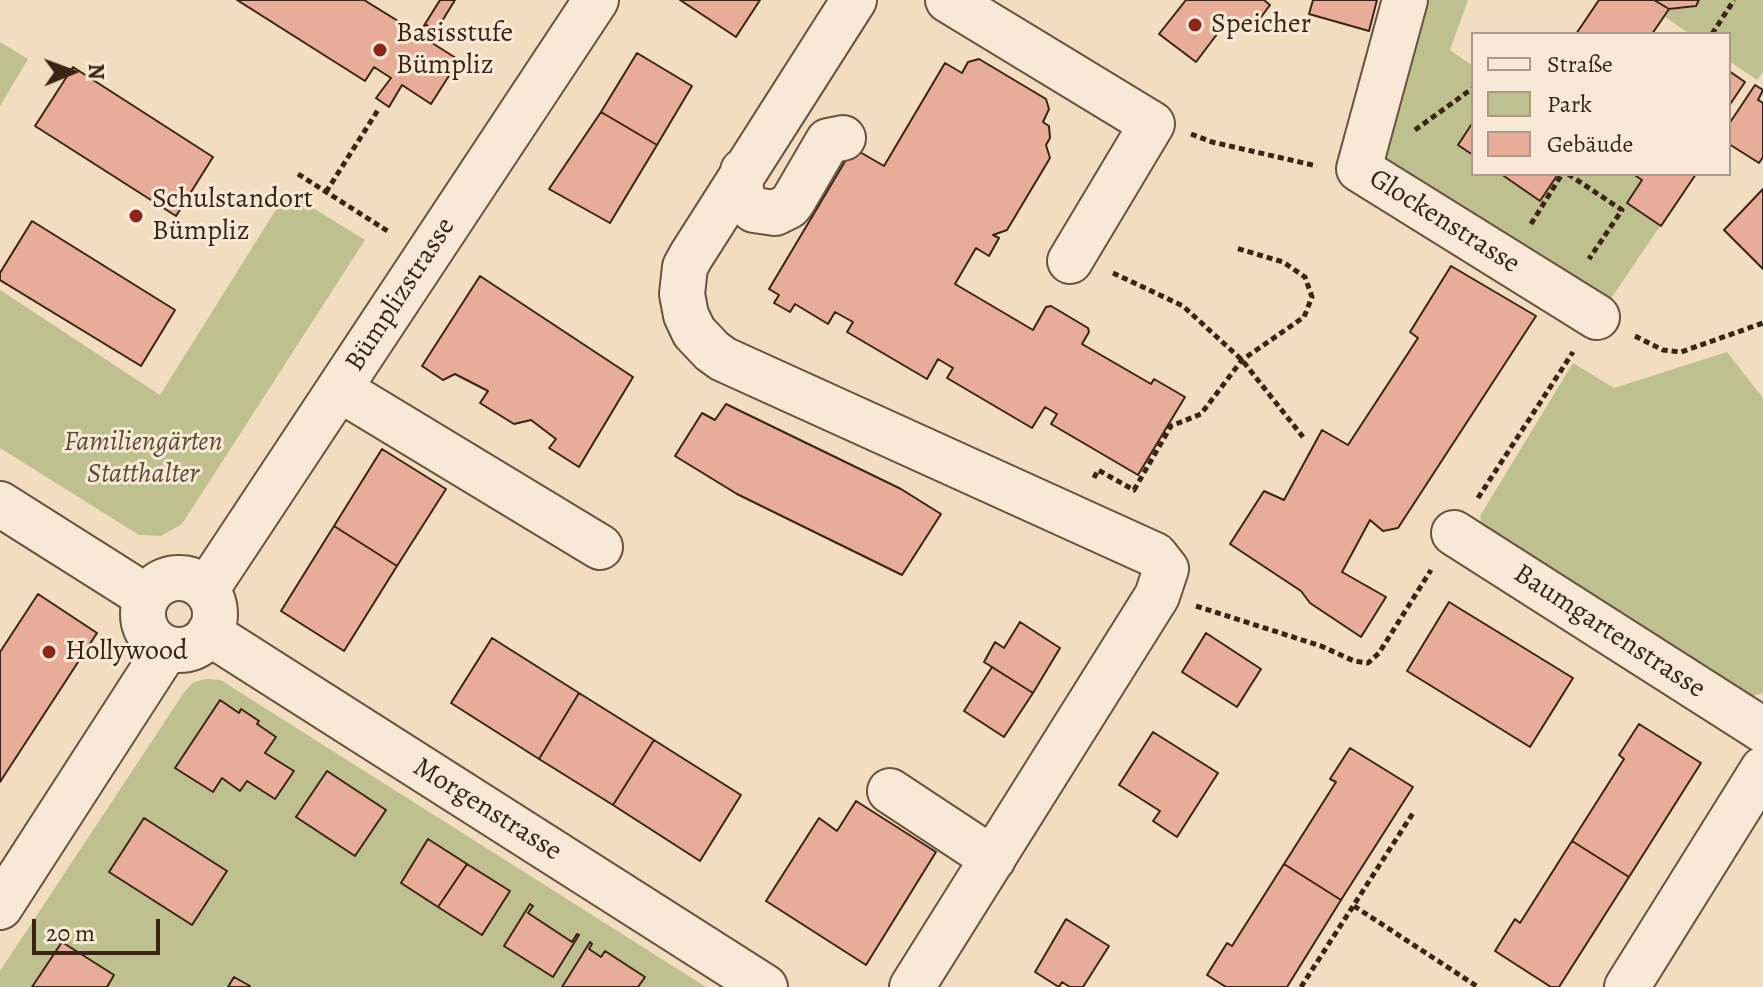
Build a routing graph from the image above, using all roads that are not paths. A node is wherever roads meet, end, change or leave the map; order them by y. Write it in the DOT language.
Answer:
graph roads {
  1 [pos="596,0"];
  2 [pos="854,0"];
  3 [pos="948,0"];
  4 [pos="1405,0"];
  5 [pos="843,138"];
  6 [pos="743,171"];
  7 [pos="1070,261"];
  8 [pos="1580,307"];
  9 [pos="339,389"];
  10 [pos="0,504"];
  11 [pos="1454,533"];
  12 [pos="600,547"];
  13 [pos="206,590"];
  14 [pos="147,597"];
  15 [pos="209,633"];
  16 [pos="167,648"];
  17 [pos="1763,730"];
  18 [pos="1763,769"];
  19 [pos="890,791"];
  20 [pos="993,859"];
  21 [pos="0,907"];
  22 [pos="765,987"];
  23 [pos="912,987"];
  24 [pos="1627,987"];
  1 -- 9 [label="street, Bümplizstrasse"];
  2 -- 6 [label="street"];
  3 -- 7 [label="street"];
  4 -- 8 [label="street, Glockenstrasse"];
  5 -- 6 [label="street"];
  6 -- 20 [label="street"];
  9 -- 12 [label="street"];
  9 -- 13 [label="street, Bümplizstrasse"];
  10 -- 14 [label="street"];
  11 -- 17 [label="street, Baumgartenstrasse"];
  13 -- 14 [label="street"];
  13 -- 15 [label="street"];
  14 -- 16 [label="street"];
  15 -- 16 [label="street"];
  15 -- 22 [label="street, Morgenstrasse"];
  16 -- 21 [label="street"];
  18 -- 24 [label="street"];
  19 -- 20 [label="street"];
  20 -- 23 [label="street"];
}
